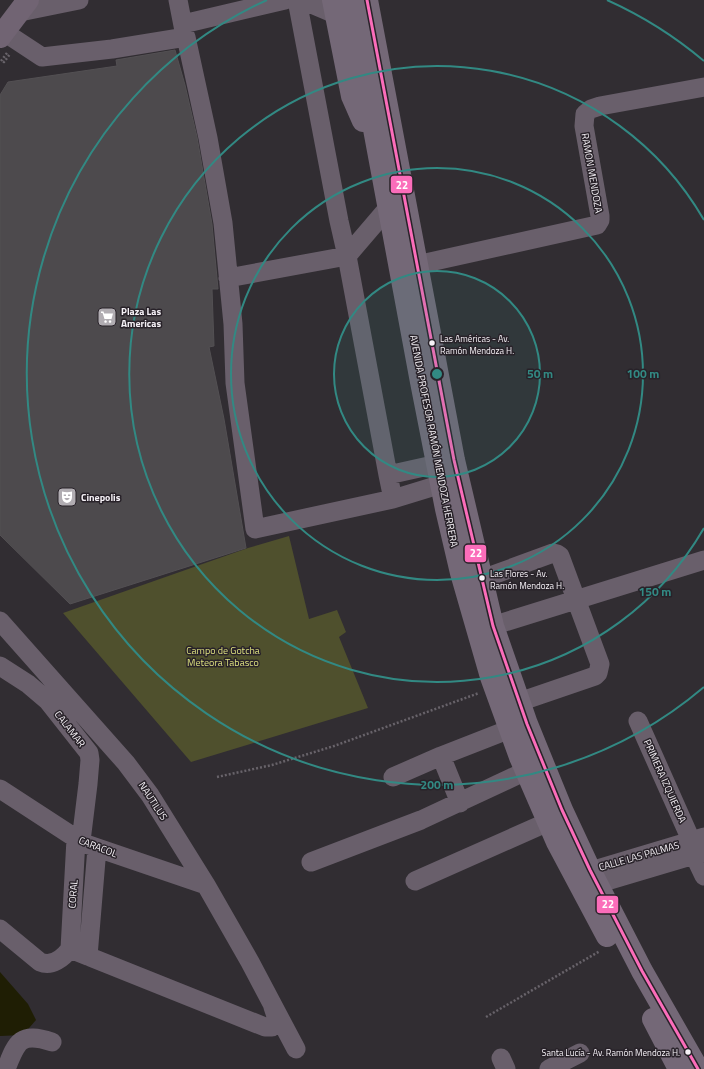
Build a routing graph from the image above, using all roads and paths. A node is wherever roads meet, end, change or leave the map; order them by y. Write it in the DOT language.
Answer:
graph roads {
  1 [pos="79,0"];
  2 [pos="178,0"];
  3 [pos="285,0"];
  4 [pos="297,0"];
  5 [pos="302,0"];
  6 [pos="368,0"];
  7 [pos="339,5"];
  8 [pos="24,6"];
  9 [pos="184,30"];
  10 [pos="6,43"];
  11 [pos="704,87"];
  12 [pos="388,208"];
  13 [pos="347,256"];
  14 [pos="412,273"];
  15 [pos="228,278"];
  16 [pos="448,472"];
  17 [pos="388,475"];
  18 [pos="393,499"];
  19 [pos="704,560"];
  20 [pos="482,578"];
  21 [pos="576,599"];
  22 [pos="0,620"];
  23 [pos="485,628"];
  24 [pos="0,666"];
  25 [pos="495,687"];
  26 [pos="520,702"];
  27 [pos="638,721"];
  28 [pos="510,729"];
  29 [pos="440,756"];
  30 [pos="526,771"];
  31 [pos="217,777"];
  32 [pos="393,777"];
  33 [pos="0,789"];
  34 [pos="460,803"];
  35 [pos="548,822"];
  36 [pos="85,843"];
  37 [pos="698,846"];
  38 [pos="311,862"];
  39 [pos="704,876"];
  40 [pos="586,880"];
  41 [pos="415,881"];
  42 [pos="206,886"];
  43 [pos="0,929"];
  44 [pos="611,945"];
  45 [pos="70,949"];
  46 [pos="88,956"];
  47 [pos="273,1005"];
  48 [pos="486,1017"];
  49 [pos="52,1042"];
  50 [pos="296,1049"];
  51 [pos="580,1053"];
  52 [pos="6,1069"];
  53 [pos="550,1069"];
  54 [pos="679,1069"];
  55 [pos="698,1069"];
  1 -- 8 [label="street"];
  2 -- 9 [label="street"];
  3 -- 9 [label="street"];
  4 -- 13 [label="street"];
  5 -- 7 [label="street"];
  6 -- 14 [label="main road"];
  7 -- 12 [label="main road, AVENIDA PROFESOR RAMÓN MENDOZA HERRERA"];
  8 -- 10 [label="highway"];
  9 -- 10 [label="street"];
  9 -- 15 [label="street"];
  11 -- 14 [label="street, RAMON MENDOZA"];
  12 -- 13 [label="street"];
  12 -- 14 [label="main road, AVENIDA PROFESOR RAMÓN MENDOZA HERRERA"];
  13 -- 15 [label="street"];
  13 -- 17 [label="street"];
  14 -- 16 [label="main road, AVENIDA PROFESOR RAMÓN MENDOZA HERRERA"];
  15 -- 18 [label="street"];
  16 -- 17 [label="street"];
  16 -- 18 [label="street"];
  16 -- 20 [label="main road, AVENIDA PROFESOR RAMÓN MENDOZA HERRERA"];
  16 -- 23 [label="main road, AVENIDA PROFESOR RAMÓN MENDOZA HERRERA"];
  17 -- 18 [label="street"];
  19 -- 21 [label="street"];
  20 -- 21 [label="street"];
  20 -- 23 [label="main road, AVENIDA PROFESOR RAMÓN MENDOZA HERRERA"];
  21 -- 23 [label="street"];
  21 -- 26 [label="street"];
  22 -- 42 [label="street, NAUTILUS"];
  23 -- 25 [label="main road, AVENIDA PROFESOR RAMÓN MENDOZA HERRERA"];
  23 -- 26 [label="main road, AVENIDA PROFESOR RAMÓN MENDOZA HERRERA"];
  24 -- 36 [label="street, CALAMAR"];
  25 -- 28 [label="main road, AVENIDA PROFESOR RAMÓN MENDOZA HERRERA"];
  25 -- 31 [label="path"];
  26 -- 40 [label="main road, AVENIDA PROFESOR RAMÓN MENDOZA HERRERA"];
  27 -- 37 [label="street, PRIMERA IZQUIERDA"];
  28 -- 29 [label="street"];
  28 -- 30 [label="main road, AVENIDA PROFESOR RAMÓN MENDOZA HERRERA"];
  29 -- 32 [label="street"];
  29 -- 34 [label="street"];
  30 -- 34 [label="street"];
  30 -- 35 [label="main road, AVENIDA PROFESOR RAMÓN MENDOZA HERRERA"];
  33 -- 36 [label="street, CARACOL"];
  34 -- 38 [label="street"];
  35 -- 40 [label="main road, AVENIDA PROFESOR RAMÓN MENDOZA HERRERA"];
  35 -- 41 [label="street"];
  36 -- 42 [label="street, CARACOL"];
  36 -- 45 [label="street, CORAL"];
  36 -- 46 [label="street, CORAL"];
  37 -- 39 [label="street, PRIMERA IZQUIERDA"];
  37 -- 40 [label="street, CALLE LAS PALMAS"];
  40 -- 44 [label="main road, AVENIDA PROFESOR RAMÓN MENDOZA HERRERA"];
  40 -- 55 [label="main road, AVENIDA PROFESOR RAMÓN MENDOZA HERRERA"];
  42 -- 47 [label="street, NAUTILUS"];
  43 -- 45 [label="street"];
  44 -- 48 [label="path"];
  44 -- 54 [label="main road, AVENIDA PROFESOR RAMÓN MENDOZA HERRERA"];
  45 -- 46 [label="street, NAUTILUS"];
  46 -- 47 [label="street, NAUTILUS"];
  47 -- 50 [label="street, NAUTILUS"];
  49 -- 52 [label="street"];
  51 -- 53 [label="street"];
}
